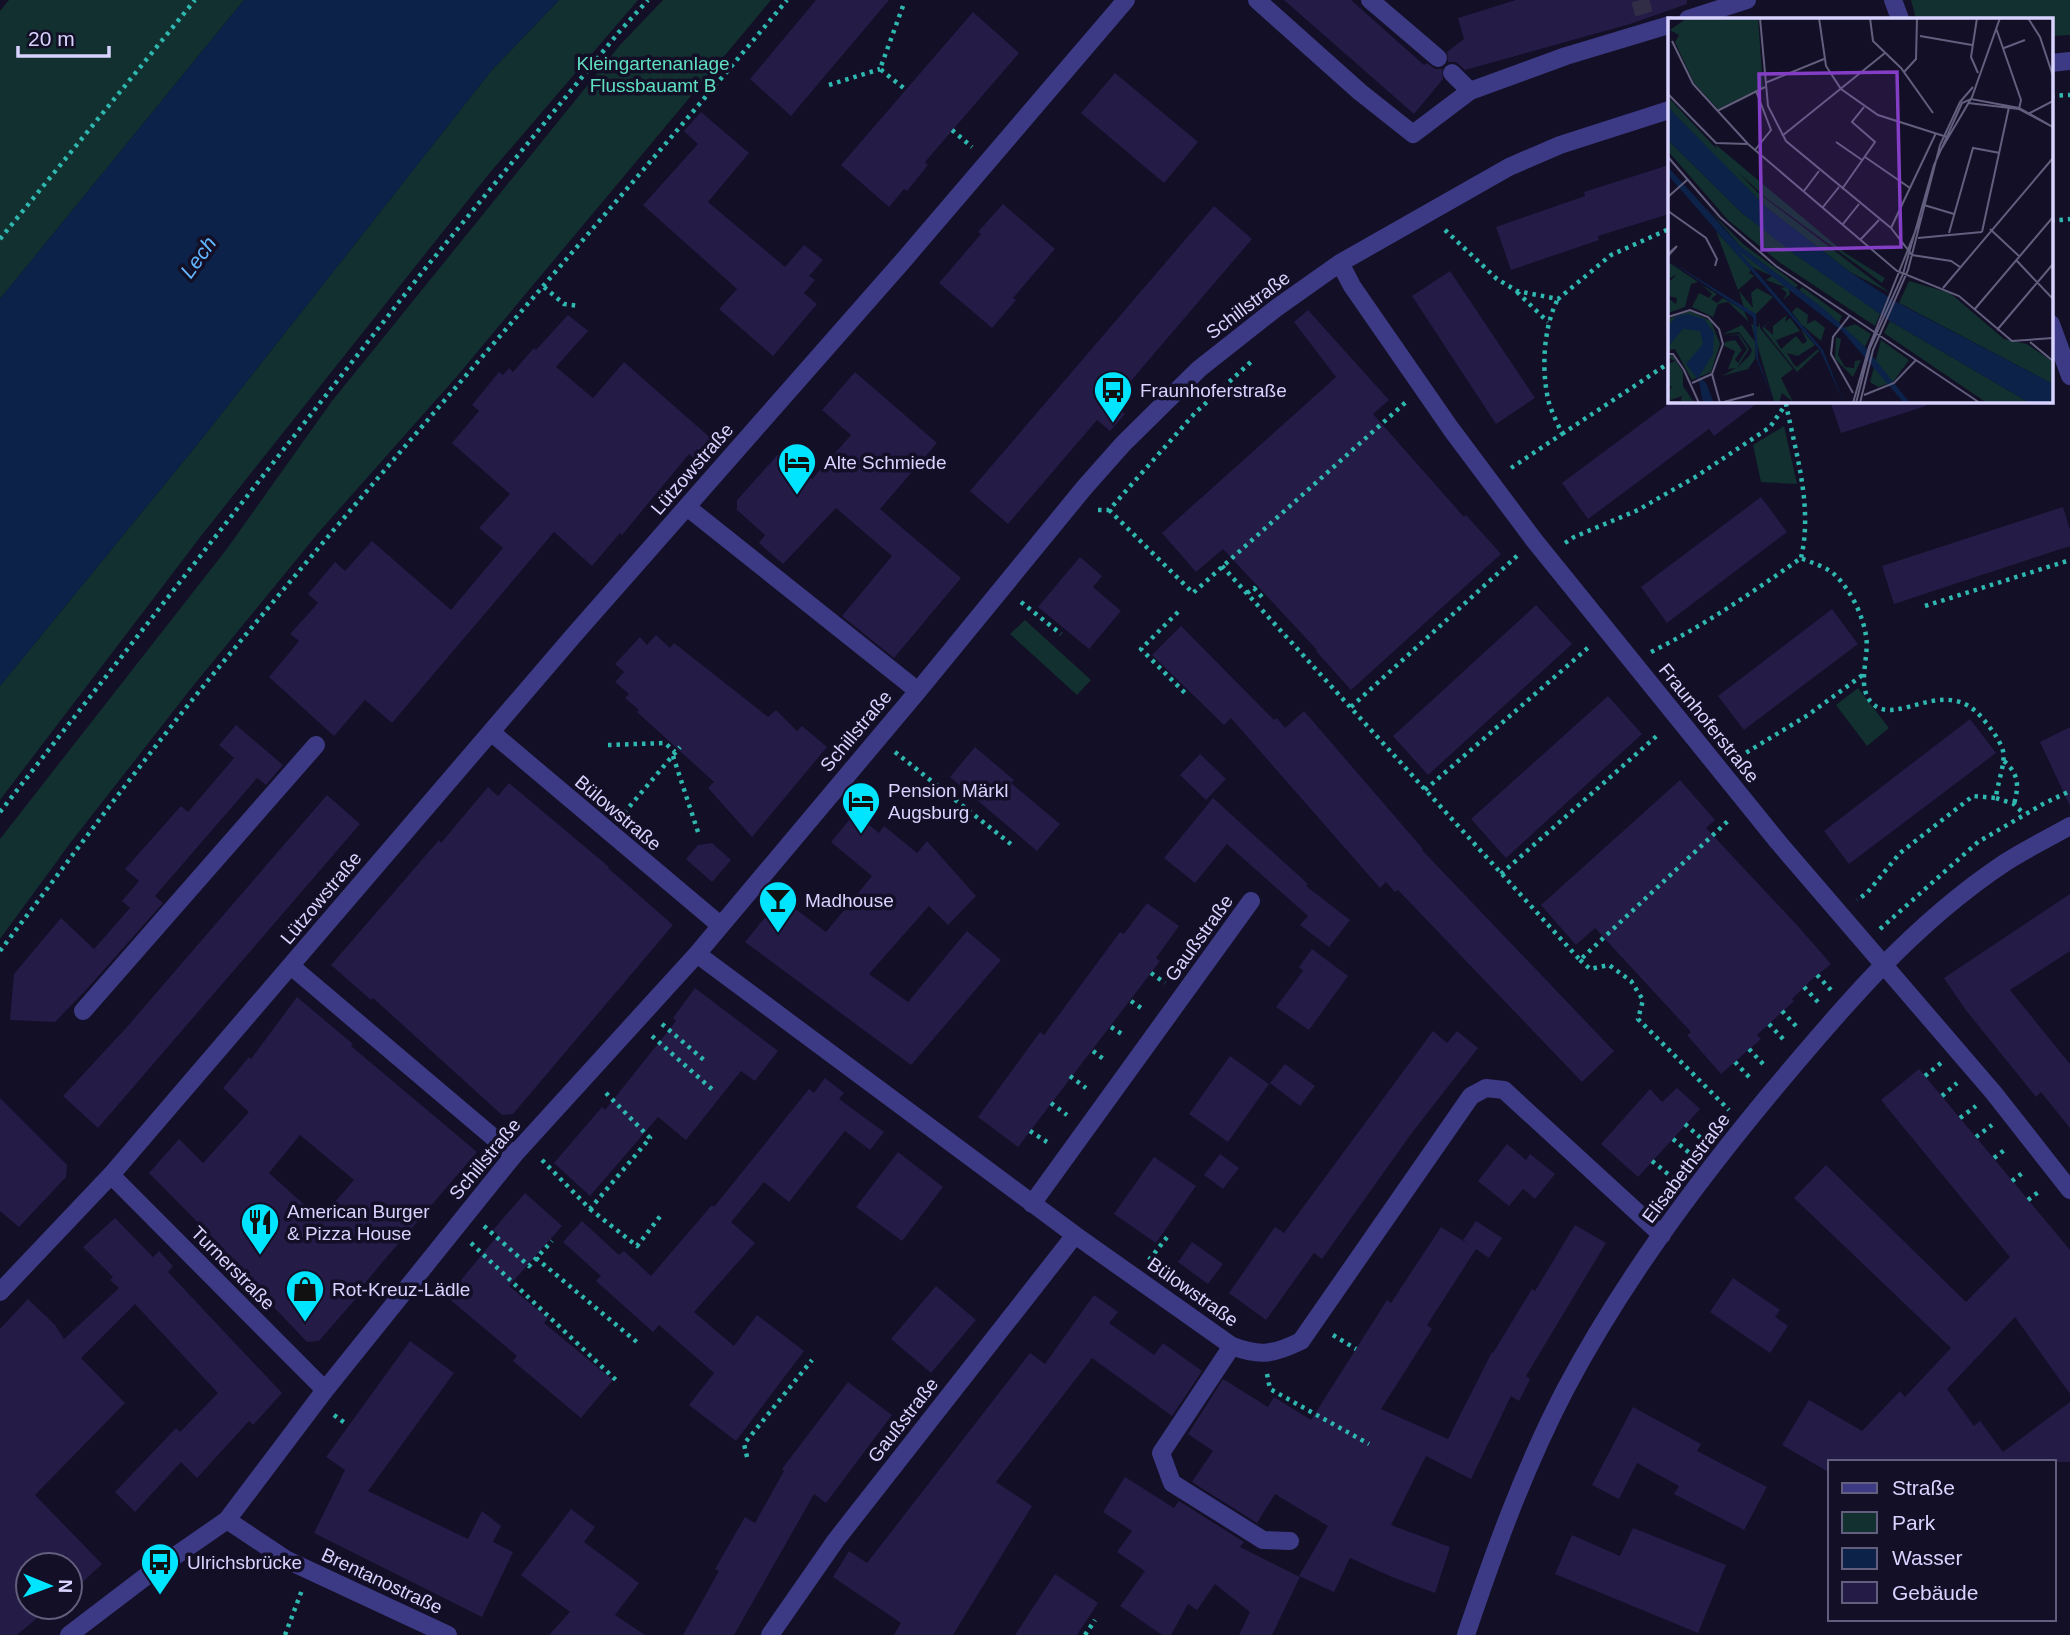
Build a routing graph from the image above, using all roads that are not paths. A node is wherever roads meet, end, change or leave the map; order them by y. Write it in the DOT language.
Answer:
graph roads {
  1 [pos="1126,0"];
  2 [pos="1257,0"];
  3 [pos="1370,0"];
  4 [pos="1747,0"];
  5 [pos="1893,0"];
  6 [pos="1644,13"];
  7 [pos="1691,18"];
  8 [pos="1899,18"];
  9 [pos="1668,25"];
  10 [pos="1650,32"];
  11 [pos="1438,58"];
  12 [pos="2070,61"];
  13 [pos="2052,63"];
  14 [pos="1452,73"];
  15 [pos="1469,91"];
  16 [pos="1668,110"];
  17 [pos="1340,263"];
  18 [pos="2052,327"];
  19 [pos="2070,376"];
  20 [pos="687,508"];
  21 [pos="918,691"];
  22 [pos="491,732"];
  23 [pos="316,745"];
  24 [pos="2070,826"];
  25 [pos="1251,901"];
  26 [pos="720,926"];
  27 [pos="697,954"];
  28 [pos="1882,965"];
  29 [pos="290,966"];
  30 [pos="83,1011"];
  31 [pos="519,1149"];
  32 [pos="110,1175"];
  33 [pos="2070,1190"];
  34 [pos="1032,1204"];
  35 [pos="1075,1235"];
  36 [pos="1662,1235"];
  37 [pos="0,1292"];
  38 [pos="1232,1346"];
  39 [pos="325,1390"];
  40 [pos="227,1520"];
  41 [pos="1290,1541"];
  42 [pos="69,1635"];
  43 [pos="448,1635"];
  44 [pos="770,1635"];
  45 [pos="1466,1635"];
  1 -- 20 [label="street, Lützowstraße"];
  2 -- 15 [label="street"];
  3 -- 11 [label="street"];
  4 -- 7 [label="street"];
  5 -- 8 [label="street"];
  6 -- 10 [label="street"];
  9 -- 10 [label="street"];
  10 -- 15 [label="street"];
  12 -- 13 [label="street"];
  14 -- 15 [label="street"];
  16 -- 17 [label="street, Schillstraße"];
  17 -- 21 [label="street, Schillstraße"];
  17 -- 28 [label="street, Fraunhoferstraße"];
  18 -- 19 [label="street"];
  20 -- 21 [label="street, Schillstraße"];
  20 -- 22 [label="street, Lützowstraße"];
  21 -- 26 [label="street, Schillstraße"];
  22 -- 26 [label="street, Bülowstraße"];
  22 -- 29 [label="street, Lützowstraße"];
  23 -- 30 [label="street"];
  24 -- 28 [label="street, Elisabethstraße"];
  25 -- 34 [label="street, Gaußstraße"];
  26 -- 27 [label="street, Schillstraße"];
  27 -- 31 [label="street, Schillstraße"];
  27 -- 34 [label="street, Bülowstraße"];
  28 -- 33 [label="street, Fraunhoferstraße"];
  28 -- 36 [label="street, Elisabethstraße"];
  29 -- 31 [label="street, Lützowstraße"];
  29 -- 32 [label="street, Lützowstraße"];
  31 -- 39 [label="street, Schillstraße"];
  32 -- 37 [label="street, Lützowstraße"];
  32 -- 39 [label="street, Turnerstraße"];
  34 -- 35 [label="street, Bülowstraße"];
  35 -- 38 [label="street, Bülowstraße"];
  35 -- 44 [label="street, Gaußstraße"];
  36 -- 38 [label="street, Bülowstraße"];
  36 -- 45 [label="street, Elisabethstraße"];
  38 -- 41 [label="street"];
  39 -- 40 [label="street, Schillstraße"];
  40 -- 42 [label="street, Schillstraße"];
  40 -- 43 [label="street, Brentanostraße"];
}
